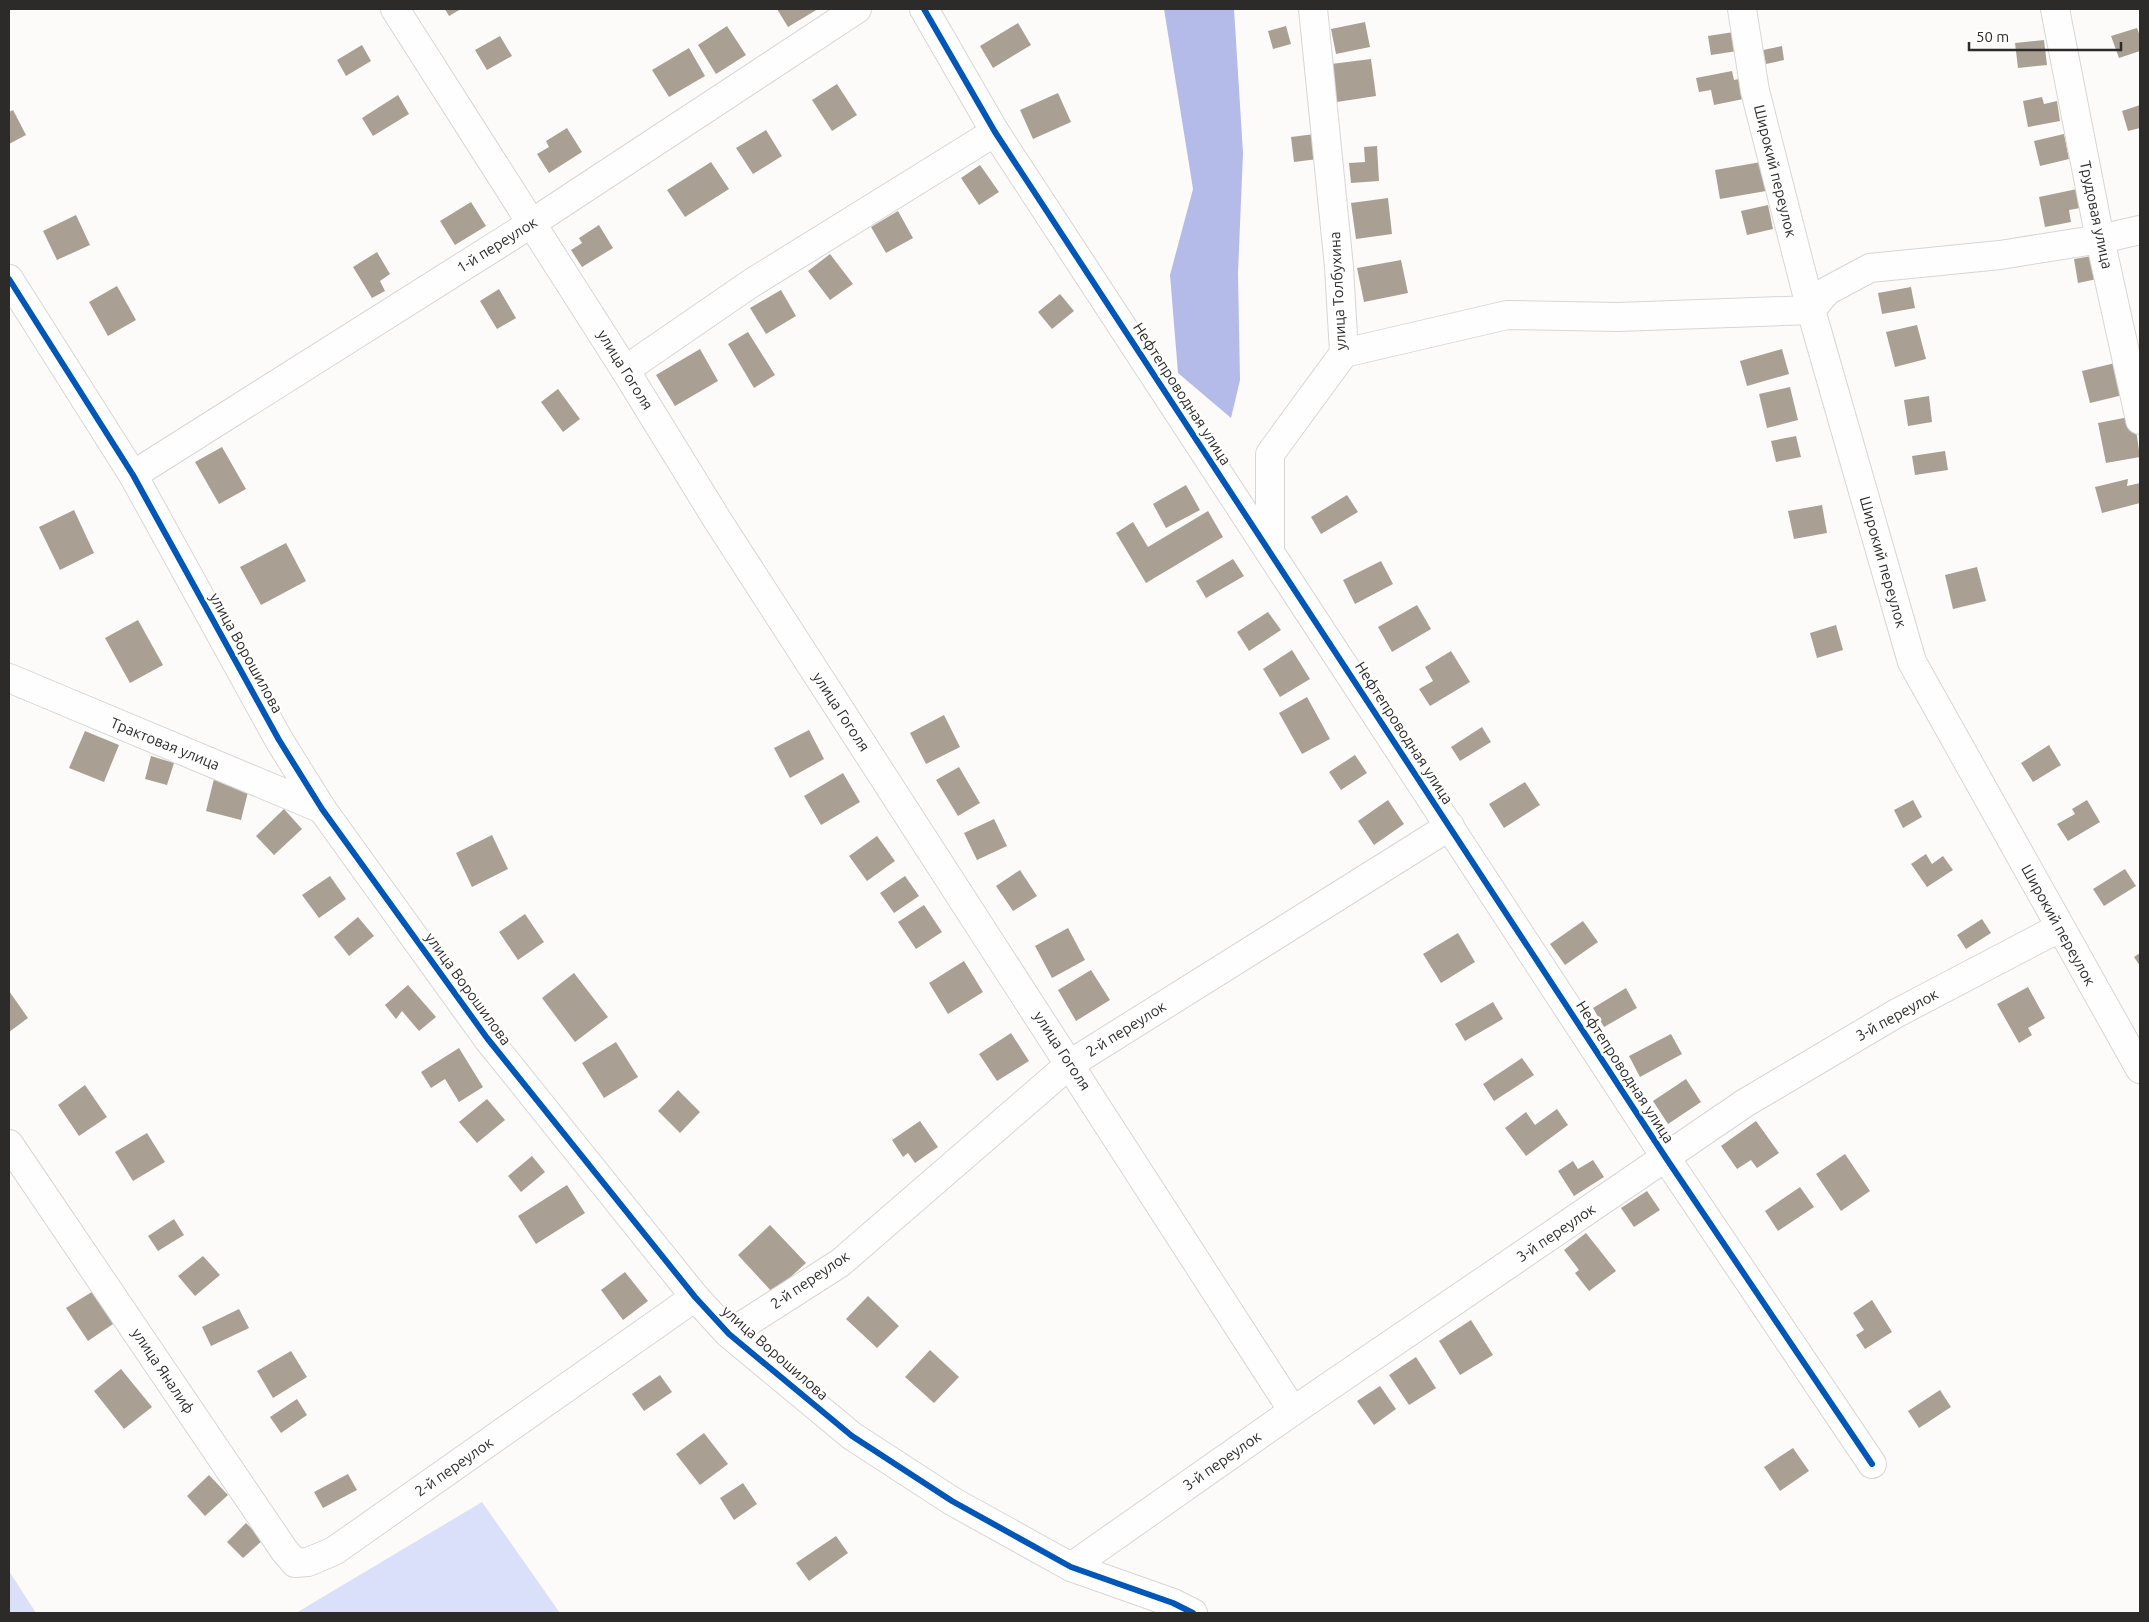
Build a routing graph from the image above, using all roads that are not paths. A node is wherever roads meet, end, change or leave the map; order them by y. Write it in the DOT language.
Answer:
graph roads {
  1 [pos="395,9"];
  2 [pos="857,9"];
  3 [pos="924,9"];
  4 [pos="1313,9"];
  5 [pos="1742,9"];
  6 [pos="2055,9"];
  7 [pos="996,132"];
  8 [pos="532,223"];
  9 [pos="2140,230"];
  10 [pos="2100,239"];
  11 [pos="9,278"];
  12 [pos="1811,310"];
  13 [pos="1344,353"];
  14 [pos="625,370"];
  15 [pos="2140,420"];
  16 [pos="133,475"];
  17 [pos="1270,551"];
  18 [pos="9,678"];
  19 [pos="322,809"];
  20 [pos="1450,826"];
  21 [pos="2059,928"];
  22 [pos="1070,1064"];
  23 [pos="2140,1070"];
  24 [pos="9,1144"];
  25 [pos="1666,1158"];
  26 [pos="695,1297"];
  27 [pos="729,1334"];
  28 [pos="1293,1411"];
  29 [pos="1872,1464"];
  30 [pos="334,1550"];
  31 [pos="1071,1567"];
  32 [pos="1193,1613"];
  1 -- 8 [label="street, улица Гоголя"];
  2 -- 8 [label="street, 1-й переулок"];
  3 -- 7 [label="street, Нефтепроводная улица"];
  4 -- 13 [label="street, улица Толбухина"];
  5 -- 12 [label="street, Широкий переулок"];
  6 -- 10 [label="street, Трудовая улица"];
  7 -- 14 [label="street"];
  7 -- 17 [label="street, Нефтепроводная улица"];
  8 -- 14 [label="street, улица Гоголя"];
  8 -- 16 [label="street, 1-й переулок"];
  9 -- 10 [label="street"];
  10 -- 12 [label="street"];
  10 -- 15 [label="street, Трудовая улица"];
  11 -- 16 [label="street, улица Ворошилова"];
  12 -- 13 [label="street"];
  12 -- 21 [label="street, Широкий переулок"];
  13 -- 17 [label="street, улица Толбухина"];
  14 -- 22 [label="street, улица Гоголя"];
  16 -- 19 [label="street, улица Ворошилова"];
  17 -- 20 [label="street, Нефтепроводная улица"];
  18 -- 19 [label="street, Трактовая улица"];
  19 -- 26 [label="street, улица Ворошилова"];
  20 -- 22 [label="street, 2-й переулок"];
  20 -- 25 [label="street, Нефтепроводная улица"];
  21 -- 23 [label="street, Широкий переулок"];
  21 -- 25 [label="street, 3-й переулок"];
  22 -- 27 [label="street, 2-й переулок"];
  22 -- 28 [label="street, улица Гоголя"];
  24 -- 30 [label="street, улица Яналиф"];
  25 -- 28 [label="street, 3-й переулок"];
  25 -- 29 [label="street, Нефтепроводная улица"];
  26 -- 27 [label="street, улица Ворошилова"];
  26 -- 30 [label="street, 2-й переулок"];
  27 -- 31 [label="street, улица Ворошилова"];
  28 -- 31 [label="street, 3-й переулок"];
  31 -- 32 [label="street, улица Ворошилова"];
}
